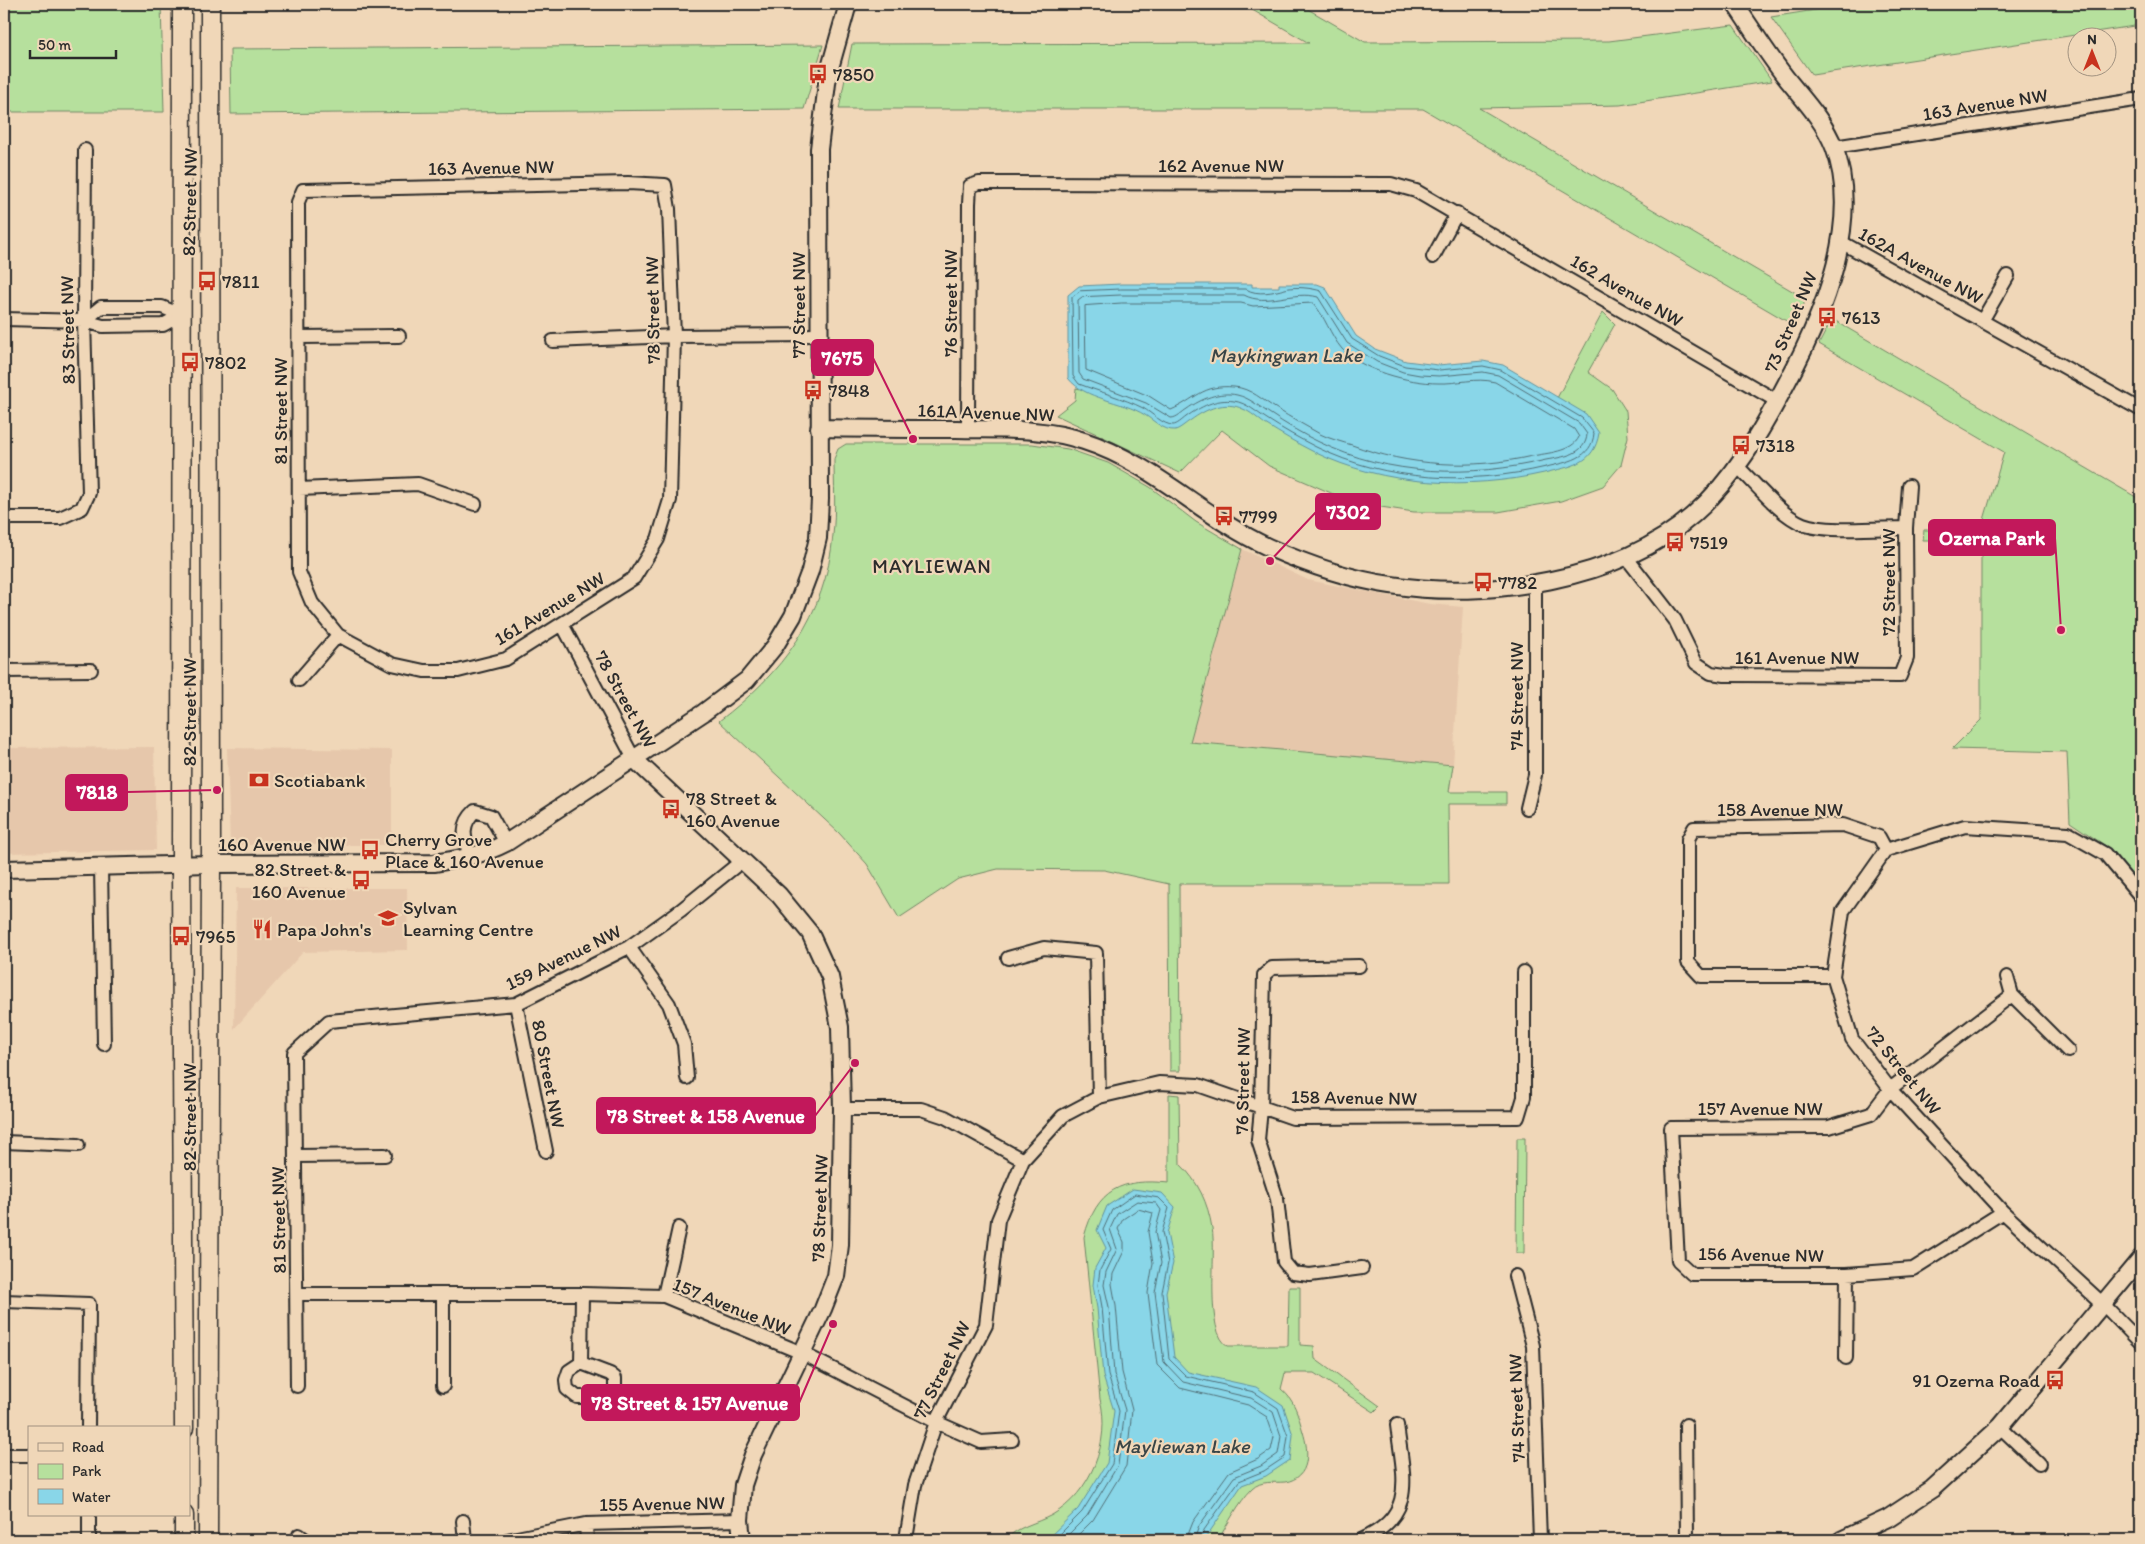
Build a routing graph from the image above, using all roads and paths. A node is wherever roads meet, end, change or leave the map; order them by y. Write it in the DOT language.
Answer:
graph roads {
  1 [pos="182,4"];
  2 [pos="210,4"];
  3 [pos="848,4"];
  4 [pos="1735,4"];
  5 [pos="2141,99"];
  6 [pos="1834,147"];
  7 [pos="85,150"];
  8 [pos="979,183"];
  9 [pos="665,185"];
  10 [pos="318,190"];
  11 [pos="1457,213"];
  12 [pos="1840,242"];
  13 [pos="1433,257"];
  14 [pos="2008,276"];
  15 [pos="181,315"];
  16 [pos="210,315"];
  17 [pos="4,319"];
  18 [pos="84,320"];
  19 [pos="1982,321"];
  20 [pos="818,335"];
  21 [pos="299,336"];
  22 [pos="399,336"];
  23 [pos="674,336"];
  24 [pos="553,341"];
  25 [pos="1777,401"];
  26 [pos="2141,410"];
  27 [pos="819,428"];
  28 [pos="968,430"];
  29 [pos="1737,466"];
  30 [pos="1909,486"];
  31 [pos="300,489"];
  32 [pos="475,504"];
  33 [pos="4,518"];
  34 [pos="1906,528"];
  35 [pos="1626,557"];
  36 [pos="634,578"];
  37 [pos="1534,583"];
  38 [pos="562,624"];
  39 [pos="338,636"];
  40 [pos="4,670"];
  41 [pos="91,670"];
  42 [pos="1900,676"];
  43 [pos="299,680"];
  44 [pos="747,680"];
  45 [pos="634,759"];
  46 [pos="1527,808"];
  47 [pos="506,843"];
  48 [pos="1886,850"];
  49 [pos="470,858"];
  50 [pos="743,860"];
  51 [pos="211,864"];
  52 [pos="181,865"];
  53 [pos="101,867"];
  54 [pos="4,869"];
  55 [pos="2141,897"];
  56 [pos="629,947"];
  57 [pos="1008,958"];
  58 [pos="1359,966"];
  59 [pos="1524,972"];
  60 [pos="1833,976"];
  61 [pos="2006,977"];
  62 [pos="2012,995"];
  63 [pos="516,1004"];
  64 [pos="104,1044"];
  65 [pos="2068,1051"];
  66 [pos="294,1053"];
  67 [pos="687,1078"];
  68 [pos="1890,1089"];
  69 [pos="1099,1097"];
  70 [pos="842,1109"];
  71 [pos="1261,1109"];
  72 [pos="4,1142"];
  73 [pos="78,1144"];
  74 [pos="546,1151"];
  75 [pos="385,1155"];
  76 [pos="296,1156"];
  77 [pos="1023,1160"];
  78 [pos="2002,1212"];
  79 [pos="679,1228"];
  80 [pos="2141,1258"];
  81 [pos="1678,1261"];
  82 [pos="1362,1268"];
  83 [pos="1847,1274"];
  84 [pos="1515,1276"];
  85 [pos="297,1294"];
  86 [pos="443,1294"];
  87 [pos="582,1294"];
  88 [pos="664,1296"];
  89 [pos="4,1301"];
  90 [pos="2103,1304"];
  91 [pos="2141,1343"];
  92 [pos="802,1354"];
  93 [pos="1846,1358"];
  94 [pos="582,1363"];
  95 [pos="297,1386"];
  96 [pos="443,1386"];
  97 [pos="936,1422"];
  98 [pos="1397,1425"];
  99 [pos="88,1426"];
  100 [pos="184,1426"];
  101 [pos="1686,1426"];
  102 [pos="2000,1427"];
  103 [pos="1012,1440"];
  104 [pos="4,1455"];
  105 [pos="28,1455"];
  106 [pos="2039,1464"];
  107 [pos="89,1516"];
  108 [pos="184,1516"];
  109 [pos="740,1520"];
  110 [pos="463,1522"];
  111 [pos="586,1524"];
  112 [pos="906,1539"];
  113 [pos="89,1540"];
  114 [pos="184,1540"];
  115 [pos="208,1540"];
  116 [pos="465,1540"];
  117 [pos="507,1540"];
  118 [pos="587,1540"];
  119 [pos="742,1540"];
  120 [pos="1361,1540"];
  121 [pos="1540,1540"];
  122 [pos="1687,1540"];
  123 [pos="1841,1540"];
  1 -- 15 [label="main road, 82 Street NW"];
  2 -- 16 [label="main road, 82 Street NW"];
  3 -- 20 [label="street, 77 Street NW"];
  4 -- 6 [label="street, 73 Street NW"];
  5 -- 6 [label="street, 163 Avenue NW"];
  6 -- 12 [label="street, 73 Street NW"];
  7 -- 18 [label="street, 83 Street NW"];
  8 -- 11 [label="street, 162 Avenue NW"];
  8 -- 28 [label="street, 76 Street NW"];
  9 -- 10 [label="street, 163 Avenue NW"];
  9 -- 23 [label="street, 78 Street NW"];
  10 -- 21 [label="street, 81 Street NW"];
  11 -- 13 [label="street"];
  11 -- 25 [label="street, 162 Avenue NW"];
  12 -- 19 [label="street, 162A Avenue NW"];
  12 -- 25 [label="street, 73 Street NW"];
  14 -- 19 [label="street, 162A Avenue NW"];
  15 -- 16 [label="main road"];
  15 -- 18 [label="street"];
  15 -- 18 [label="street"];
  15 -- 52 [label="main road, 82 Street NW"];
  16 -- 51 [label="main road, 82 Street NW"];
  17 -- 18 [label="street"];
  18 -- 33 [label="street, 83 Street NW"];
  19 -- 26 [label="street, 162A Avenue NW"];
  20 -- 23 [label="street"];
  20 -- 27 [label="street, 77 Street NW"];
  21 -- 22 [label="street"];
  21 -- 31 [label="street, 81 Street NW"];
  23 -- 24 [label="street"];
  23 -- 36 [label="street, 78 Street NW"];
  25 -- 29 [label="street, 73 Street NW"];
  27 -- 28 [label="street, 161A Avenue NW"];
  27 -- 44 [label="street, 77 Street NW"];
  28 -- 37 [label="street, 161A Avenue NW"];
  29 -- 34 [label="street"];
  29 -- 35 [label="street, 161A Avenue NW"];
  30 -- 34 [label="street, 72 Street NW"];
  31 -- 32 [label="street"];
  31 -- 39 [label="street, 81 Street NW"];
  34 -- 42 [label="street, 72 Street NW"];
  35 -- 37 [label="street, 161A Avenue NW"];
  35 -- 42 [label="street, 161 Avenue NW"];
  36 -- 38 [label="street, 161 Avenue NW"];
  37 -- 46 [label="street, 74 Street NW"];
  38 -- 39 [label="street, 161 Avenue NW"];
  38 -- 45 [label="street, 78 Street NW"];
  39 -- 43 [label="street"];
  40 -- 41 [label="street"];
  44 -- 45 [label="street, 160 Avenue NW"];
  45 -- 47 [label="street, 160 Avenue NW"];
  45 -- 50 [label="street, 78 Street NW"];
  47 -- 49 [label="street, 160 Avenue NW"];
  47 -- 49 [label="street"];
  48 -- 55 [label="street"];
  48 -- 60 [label="street, 72 Street NW"];
  48 -- 60 [label="street, 158 Avenue NW"];
  49 -- 51 [label="street, 160 Avenue NW"];
  50 -- 56 [label="street, 159 Avenue NW"];
  50 -- 70 [label="street, 78 Street NW"];
  51 -- 52 [label="street, 160 Avenue NW"];
  51 -- 115 [label="main road, 82 Street NW"];
  52 -- 53 [label="street, 160 Avenue NW"];
  52 -- 100 [label="main road, 82 Street NW"];
  53 -- 54 [label="street, 160 Avenue NW"];
  53 -- 64 [label="street"];
  56 -- 63 [label="street, 159 Avenue NW"];
  56 -- 67 [label="street"];
  57 -- 69 [label="street"];
  58 -- 71 [label="street, 76 Street NW"];
  59 -- 71 [label="street, 158 Avenue NW"];
  60 -- 68 [label="street, 72 Street NW"];
  61 -- 62 [label="street"];
  62 -- 65 [label="street"];
  62 -- 68 [label="street, 157 Avenue NW"];
  63 -- 66 [label="street, 159 Avenue NW"];
  63 -- 74 [label="street, 80 Street NW"];
  66 -- 76 [label="street, 81 Street NW"];
  68 -- 78 [label="street, 72 Street NW"];
  68 -- 81 [label="street, 157 Avenue NW"];
  69 -- 71 [label="street, 158 Avenue NW"];
  69 -- 77 [label="street, 158 Avenue NW"];
  70 -- 77 [label="street"];
  70 -- 92 [label="street, 78 Street NW"];
  71 -- 82 [label="street, 76 Street NW"];
  72 -- 73 [label="street"];
  75 -- 76 [label="street"];
  76 -- 85 [label="street, 81 Street NW"];
  77 -- 97 [label="street, 77 Street NW"];
  78 -- 83 [label="street, 156 Avenue NW"];
  78 -- 90 [label="street"];
  79 -- 88 [label="street"];
  80 -- 90 [label="street"];
  81 -- 83 [label="street, 156 Avenue NW"];
  83 -- 93 [label="street, 156 Avenue NW"];
  84 -- 121 [label="street, 74 Street NW"];
  85 -- 86 [label="street, 157 Avenue NW"];
  85 -- 95 [label="street, 81 Street NW"];
  86 -- 87 [label="street, 157 Avenue NW"];
  86 -- 96 [label="street"];
  87 -- 88 [label="street, 157 Avenue NW"];
  87 -- 94 [label="street"];
  88 -- 92 [label="street, 157 Avenue NW"];
  89 -- 99 [label="street"];
  90 -- 91 [label="street"];
  90 -- 102 [label="street"];
  92 -- 97 [label="street, 157 Avenue NW"];
  92 -- 109 [label="street, 78 Street NW"];
  97 -- 103 [label="street, 157 Avenue NW"];
  97 -- 112 [label="street, 77 Street NW"];
  98 -- 120 [label="street"];
  101 -- 122 [label="street"];
  102 -- 106 [label="street"];
  102 -- 123 [label="street"];
  104 -- 105 [label="street"];
  107 -- 113 [label="street"];
  108 -- 114 [label="main road"];
  109 -- 111 [label="street, 155 Avenue NW"];
  109 -- 119 [label="street, 78 Street NW"];
  110 -- 116 [label="street"];
  111 -- 117 [label="street, 155 Avenue NW"];
  111 -- 118 [label="street, 155 Avenue NW"];
}
